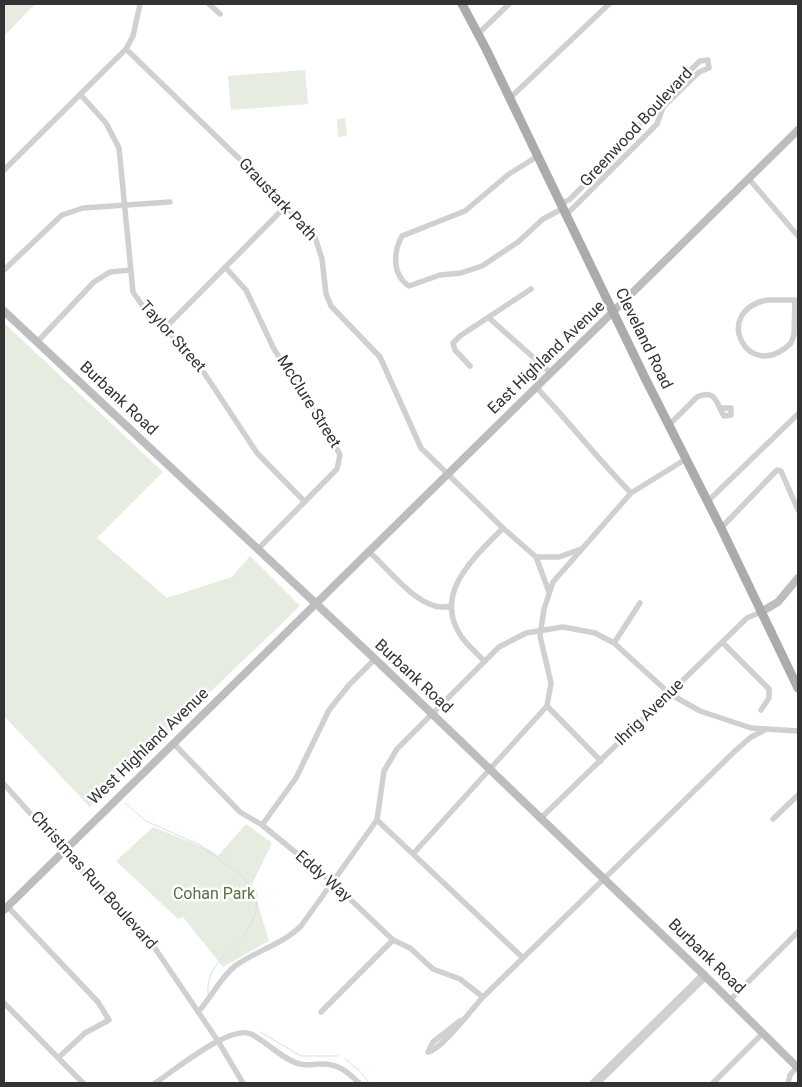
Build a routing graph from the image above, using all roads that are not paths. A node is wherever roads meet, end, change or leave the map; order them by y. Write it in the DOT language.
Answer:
graph roads {
  1 [pos="140,4"];
  2 [pos="462,4"];
  3 [pos="509,4"];
  4 [pos="609,4"];
  5 [pos="212,5"];
  6 [pos="220,14"];
  7 [pos="478,34"];
  8 [pos="126,49"];
  9 [pos="80,94"];
  10 [pos="510,98"];
  11 [pos="651,112"];
  12 [pos="660,116"];
  13 [pos="798,130"];
  14 [pos="538,156"];
  15 [pos="4,170"];
  16 [pos="594,176"];
  17 [pos="749,179"];
  18 [pos="599,181"];
  19 [pos="170,202"];
  20 [pos="124,205"];
  21 [pos="285,207"];
  22 [pos="564,208"];
  23 [pos="797,232"];
  24 [pos="225,267"];
  25 [pos="4,270"];
  26 [pos="130,270"];
  27 [pos="531,289"];
  28 [pos="797,299"];
  29 [pos="4,311"];
  30 [pos="613,313"];
  31 [pos="489,318"];
  32 [pos="165,328"];
  33 [pos="37,342"];
  34 [pos="470,366"];
  35 [pos="551,373"];
  36 [pos="536,387"];
  37 [pos="722,408"];
  38 [pos="798,414"];
  39 [pos="669,425"];
  40 [pos="686,459"];
  41 [pos="446,474"];
  42 [pos="631,493"];
  43 [pos="305,502"];
  44 [pos="707,502"];
  45 [pos="798,510"];
  46 [pos="503,528"];
  47 [pos="721,528"];
  48 [pos="581,549"];
  49 [pos="257,550"];
  50 [pos="368,551"];
  51 [pos="536,557"];
  52 [pos="798,578"];
  53 [pos="549,592"];
  54 [pos="640,603"];
  55 [pos="314,604"];
  56 [pos="450,606"];
  57 [pos="761,612"];
  58 [pos="541,629"];
  59 [pos="614,643"];
  60 [pos="723,643"];
  61 [pos="374,659"];
  62 [pos="484,661"];
  63 [pos="798,688"];
  64 [pos="670,694"];
  65 [pos="547,706"];
  66 [pos="762,710"];
  67 [pos="432,714"];
  68 [pos="765,730"];
  69 [pos="798,730"];
  70 [pos="173,743"];
  71 [pos="601,761"];
  72 [pos="489,768"];
  73 [pos="4,784"];
  74 [pos="798,795"];
  75 [pos="541,818"];
  76 [pos="773,819"];
  77 [pos="377,820"];
  78 [pos="262,826"];
  79 [pos="63,850"];
  80 [pos="413,854"];
  81 [pos="604,878"];
  82 [pos="331,882"];
  83 [pos="5,908"];
  84 [pos="798,932"];
  85 [pos="393,940"];
  86 [pos="523,958"];
  87 [pos="705,975"];
  88 [pos="483,997"];
  89 [pos="730,1000"];
  90 [pos="4,1003"];
  91 [pos="198,1012"];
  92 [pos="322,1012"];
  93 [pos="460,1021"];
  94 [pos="763,1033"];
  95 [pos="218,1041"];
  96 [pos="58,1058"];
  97 [pos="798,1067"];
  98 [pos="159,1082"];
  99 [pos="83,1083"];
  100 [pos="243,1083"];
  101 [pos="359,1083"];
  102 [pos="592,1083"];
  103 [pos="598,1083"];
  104 [pos="712,1083"];
  105 [pos="788,1083"];
  1 -- 8 [label="street"];
  2 -- 7 [label="main road, Cleveland Road"];
  3 -- 7 [label="street"];
  4 -- 10 [label="street"];
  5 -- 6 [label="street"];
  7 -- 10 [label="main road, Cleveland Road"];
  8 -- 9 [label="street"];
  8 -- 21 [label="street, Graustark Path"];
  9 -- 15 [label="street"];
  9 -- 20 [label="street, Taylor Street"];
  10 -- 14 [label="main road, Cleveland Road"];
  11 -- 12 [label="street"];
  11 -- 12 [label="street, Greenwood Boulevard"];
  11 -- 16 [label="street, Greenwood Boulevard"];
  12 -- 18 [label="street, Greenwood Boulevard"];
  13 -- 17 [label="main road, East Highland Avenue"];
  14 -- 22 [label="main road, Cleveland Road"];
  14 -- 22 [label="street"];
  16 -- 18 [label="street"];
  16 -- 22 [label="street, Greenwood Boulevard"];
  17 -- 23 [label="street"];
  17 -- 30 [label="main road, East Highland Avenue"];
  18 -- 22 [label="street, Greenwood Boulevard"];
  19 -- 20 [label="street"];
  20 -- 25 [label="street"];
  20 -- 26 [label="street, Taylor Street"];
  21 -- 24 [label="street"];
  21 -- 41 [label="street, Graustark Path"];
  22 -- 30 [label="main road, Cleveland Road"];
  24 -- 32 [label="street"];
  24 -- 43 [label="street, McClure Street"];
  26 -- 32 [label="street, Taylor Street"];
  26 -- 33 [label="street"];
  27 -- 31 [label="street"];
  28 -- 28 [label="street"];
  29 -- 33 [label="main road, Burbank Road"];
  30 -- 35 [label="main road, East Highland Avenue"];
  30 -- 39 [label="main road, Cleveland Road"];
  31 -- 34 [label="street"];
  31 -- 35 [label="street"];
  32 -- 43 [label="street, Taylor Street"];
  33 -- 49 [label="main road, Burbank Road"];
  35 -- 36 [label="main road, East Highland Avenue"];
  36 -- 41 [label="main road, East Highland Avenue"];
  36 -- 42 [label="street"];
  37 -- 39 [label="street"];
  38 -- 44 [label="street"];
  39 -- 40 [label="main road, Cleveland Road"];
  40 -- 42 [label="street"];
  40 -- 44 [label="main road, Cleveland Road"];
  41 -- 46 [label="street, Graustark Path"];
  41 -- 50 [label="main road, East Highland Avenue"];
  42 -- 48 [label="street"];
  43 -- 49 [label="street, McClure Street"];
  44 -- 47 [label="main road, Cleveland Road"];
  45 -- 47 [label="street"];
  46 -- 51 [label="street, Graustark Path"];
  46 -- 56 [label="street"];
  47 -- 57 [label="main road, Cleveland Road"];
  48 -- 51 [label="street"];
  48 -- 53 [label="street"];
  49 -- 55 [label="main road, Burbank Road"];
  50 -- 55 [label="main road, East Highland Avenue"];
  50 -- 56 [label="street"];
  51 -- 53 [label="street, Graustark Path"];
  52 -- 57 [label="main road"];
  53 -- 58 [label="street"];
  54 -- 59 [label="street"];
  55 -- 61 [label="main road, Burbank Road"];
  55 -- 70 [label="main road, West Highland Avenue"];
  56 -- 62 [label="street"];
  57 -- 60 [label="street, Ihrig Avenue"];
  57 -- 63 [label="main road, Cleveland Road"];
  58 -- 59 [label="street"];
  58 -- 62 [label="street"];
  58 -- 65 [label="street"];
  59 -- 64 [label="street"];
  60 -- 64 [label="street, Ihrig Avenue"];
  60 -- 66 [label="street"];
  61 -- 67 [label="main road, Burbank Road"];
  61 -- 78 [label="street"];
  62 -- 67 [label="street"];
  64 -- 68 [label="street"];
  64 -- 71 [label="street, Ihrig Avenue"];
  65 -- 71 [label="street"];
  65 -- 72 [label="street"];
  67 -- 72 [label="main road, Burbank Road"];
  67 -- 77 [label="street"];
  68 -- 69 [label="street"];
  68 -- 81 [label="street"];
  70 -- 78 [label="street, Eddy Way"];
  70 -- 79 [label="main road, West Highland Avenue"];
  71 -- 75 [label="street, Ihrig Avenue"];
  72 -- 75 [label="main road, Burbank Road"];
  72 -- 80 [label="street"];
  73 -- 79 [label="street, Christmas Run Boulevard"];
  74 -- 76 [label="street"];
  75 -- 81 [label="main road, Burbank Road"];
  77 -- 80 [label="street"];
  77 -- 82 [label="street"];
  78 -- 82 [label="street, Eddy Way"];
  79 -- 83 [label="main road, West Highland Avenue"];
  79 -- 91 [label="street, Christmas Run Boulevard"];
  80 -- 86 [label="street"];
  81 -- 86 [label="street"];
  81 -- 87 [label="main road, Burbank Road"];
  82 -- 85 [label="street, Eddy Way"];
  82 -- 91 [label="street"];
  83 -- 96 [label="street"];
  84 -- 89 [label="street"];
  85 -- 88 [label="street, Eddy Way"];
  85 -- 92 [label="street"];
  86 -- 88 [label="street"];
  87 -- 89 [label="main road, Burbank Road"];
  87 -- 102 [label="street"];
  87 -- 103 [label="street"];
  88 -- 93 [label="street"];
  89 -- 94 [label="main road, Burbank Road"];
  90 -- 96 [label="street"];
  91 -- 95 [label="street, Christmas Run Boulevard"];
  93 -- 93 [label="street"];
  94 -- 97 [label="main road, Burbank Road"];
  94 -- 104 [label="street"];
  95 -- 98 [label="street"];
  95 -- 100 [label="street, Christmas Run Boulevard"];
  95 -- 101 [label="street"];
  96 -- 99 [label="street"];
  97 -- 105 [label="street"];
}
